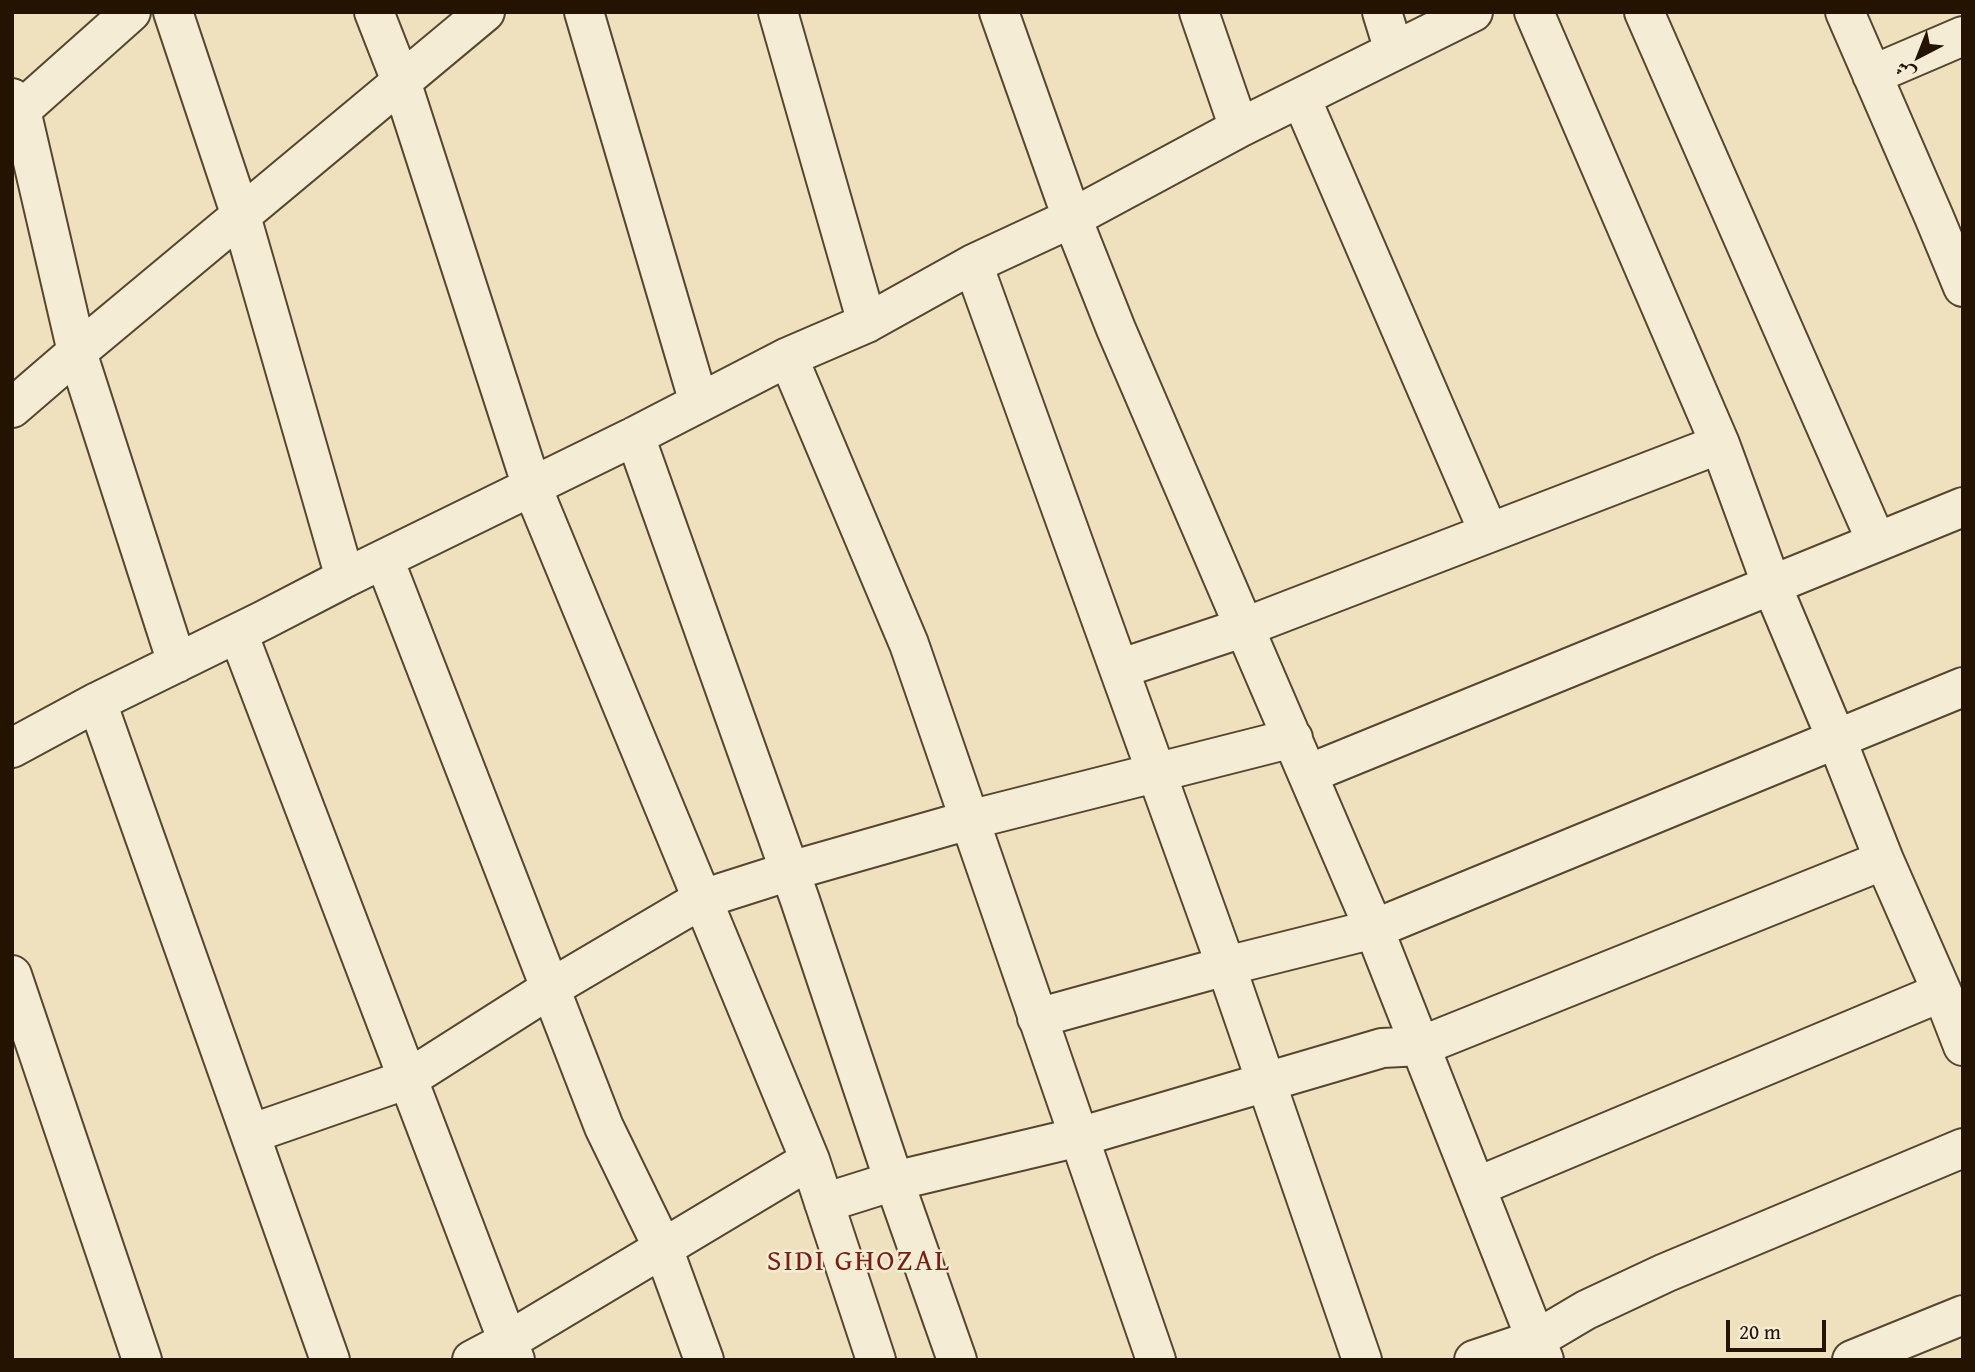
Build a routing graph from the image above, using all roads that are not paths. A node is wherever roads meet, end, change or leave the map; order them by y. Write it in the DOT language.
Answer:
graph roads {
  1 [pos="131,12"];
  2 [pos="173,12"];
  3 [pos="374,12"];
  4 [pos="485,12"];
  5 [pos="584,12"];
  6 [pos="778,12"];
  7 [pos="999,12"];
  8 [pos="1199,12"];
  9 [pos="1382,12"];
  10 [pos="1473,12"];
  11 [pos="1534,12"];
  12 [pos="1644,12"];
  13 [pos="1845,12"];
  14 [pos="1963,36"];
  15 [pos="1394,51"];
  16 [pos="1872,75"];
  17 [pos="401,81"];
  18 [pos="1301,98"];
  19 [pos="15,109"];
  20 [pos="1239,128"];
  21 [pos="1949,211"];
  22 [pos="242,216"];
  23 [pos="1072,218"];
  24 [pos="973,264"];
  25 [pos="1963,286"];
  26 [pos="867,323"];
  27 [pos="77,352"];
  28 [pos="788,357"];
  29 [pos="699,403"];
  30 [pos="12,408"];
  31 [pos="635,436"];
  32 [pos="1720,444"];
  33 [pos="532,487"];
  34 [pos="1963,507"];
  35 [pos="1489,533"];
  36 [pos="1875,542"];
  37 [pos="384,559"];
  38 [pos="345,578"];
  39 [pos="1772,586"];
  40 [pos="1245,627"];
  41 [pos="238,633"];
  42 [pos="177,663"];
  43 [pos="1119,669"];
  44 [pos="1963,687"];
  45 [pos="97,702"];
  46 [pos="1293,738"];
  47 [pos="1836,738"];
  48 [pos="12,748"];
  49 [pos="1156,772"];
  50 [pos="1308,774"];
  51 [pos="969,820"];
  52 [pos="1884,860"];
  53 [pos="790,871"];
  54 [pos="702,899"];
  55 [pos="1374,929"];
  56 [pos="1226,966"];
  57 [pos="12,975"];
  58 [pos="551,988"];
  59 [pos="1942,992"];
  60 [pos="1037,1018"];
  61 [pos="1963,1045"];
  62 [pos="1421,1046"];
  63 [pos="408,1079"];
  64 [pos="1265,1081"];
  65 [pos="250,1134"];
  66 [pos="1079,1137"];
  67 [pos="1963,1148"];
  68 [pos="810,1160"];
  69 [pos="894,1181"];
  70 [pos="1476,1187"];
  71 [pos="824,1203"];
  72 [pos="663,1248"];
  73 [pos="1963,1315"];
  74 [pos="1540,1349"];
  75 [pos="511,1350"];
  76 [pos="142,1360"];
  77 [pos="330,1360"];
  78 [pos="472,1360"];
  79 [pos="704,1360"];
  80 [pos="876,1360"];
  81 [pos="957,1360"];
  82 [pos="1156,1360"];
  83 [pos="1362,1360"];
  84 [pos="1474,1360"];
  85 [pos="1852,1360"];
  1 -- 19 [label="street"];
  2 -- 22 [label="street"];
  3 -- 17 [label="street"];
  4 -- 17 [label="street"];
  5 -- 29 [label="street"];
  6 -- 26 [label="street"];
  7 -- 23 [label="street"];
  8 -- 20 [label="street"];
  9 -- 15 [label="street"];
  10 -- 15 [label="street"];
  11 -- 32 [label="street"];
  12 -- 36 [label="street"];
  13 -- 16 [label="street"];
  14 -- 16 [label="street"];
  15 -- 18 [label="street"];
  16 -- 21 [label="street"];
  17 -- 22 [label="street"];
  17 -- 33 [label="street"];
  18 -- 20 [label="street"];
  18 -- 35 [label="street"];
  19 -- 27 [label="street"];
  20 -- 23 [label="street"];
  21 -- 25 [label="street"];
  22 -- 27 [label="street"];
  22 -- 38 [label="street"];
  23 -- 24 [label="street"];
  23 -- 40 [label="street"];
  24 -- 26 [label="street"];
  24 -- 43 [label="street"];
  26 -- 28 [label="street"];
  27 -- 30 [label="street"];
  27 -- 42 [label="street"];
  28 -- 29 [label="street"];
  28 -- 51 [label="street"];
  29 -- 31 [label="street"];
  31 -- 33 [label="street"];
  31 -- 53 [label="street"];
  32 -- 35 [label="street"];
  32 -- 39 [label="street"];
  33 -- 37 [label="street"];
  33 -- 54 [label="street"];
  34 -- 36 [label="street"];
  35 -- 40 [label="street"];
  36 -- 39 [label="street"];
  37 -- 38 [label="street"];
  37 -- 58 [label="street"];
  38 -- 41 [label="street"];
  39 -- 47 [label="street"];
  39 -- 50 [label="street"];
  40 -- 43 [label="street"];
  40 -- 46 [label="street"];
  41 -- 42 [label="street"];
  41 -- 63 [label="street"];
  42 -- 45 [label="street"];
  43 -- 49 [label="street"];
  44 -- 47 [label="street"];
  45 -- 48 [label="street"];
  45 -- 65 [label="street"];
  46 -- 49 [label="street"];
  46 -- 50 [label="street"];
  47 -- 52 [label="street"];
  47 -- 55 [label="street"];
  49 -- 51 [label="street"];
  49 -- 56 [label="street"];
  50 -- 55 [label="street"];
  51 -- 53 [label="street"];
  51 -- 60 [label="street"];
  52 -- 59 [label="street"];
  52 -- 62 [label="street"];
  53 -- 54 [label="street"];
  53 -- 69 [label="street"];
  54 -- 58 [label="street"];
  54 -- 68 [label="street"];
  55 -- 56 [label="street"];
  55 -- 62 [label="street"];
  56 -- 60 [label="street"];
  56 -- 64 [label="street"];
  57 -- 76 [label="street"];
  58 -- 63 [label="street"];
  58 -- 72 [label="street"];
  59 -- 61 [label="street"];
  59 -- 70 [label="street"];
  60 -- 66 [label="street"];
  62 -- 64 [label="street"];
  62 -- 70 [label="street"];
  63 -- 65 [label="street"];
  63 -- 75 [label="street"];
  64 -- 66 [label="street"];
  64 -- 83 [label="street"];
  65 -- 77 [label="street"];
  66 -- 69 [label="street"];
  66 -- 82 [label="street"];
  67 -- 74 [label="street"];
  68 -- 71 [label="street"];
  68 -- 72 [label="street"];
  69 -- 71 [label="street"];
  69 -- 81 [label="street"];
  70 -- 74 [label="street"];
  71 -- 80 [label="street"];
  72 -- 75 [label="street"];
  72 -- 79 [label="street"];
  73 -- 85 [label="street"];
  74 -- 84 [label="street"];
  75 -- 78 [label="street"];
}
